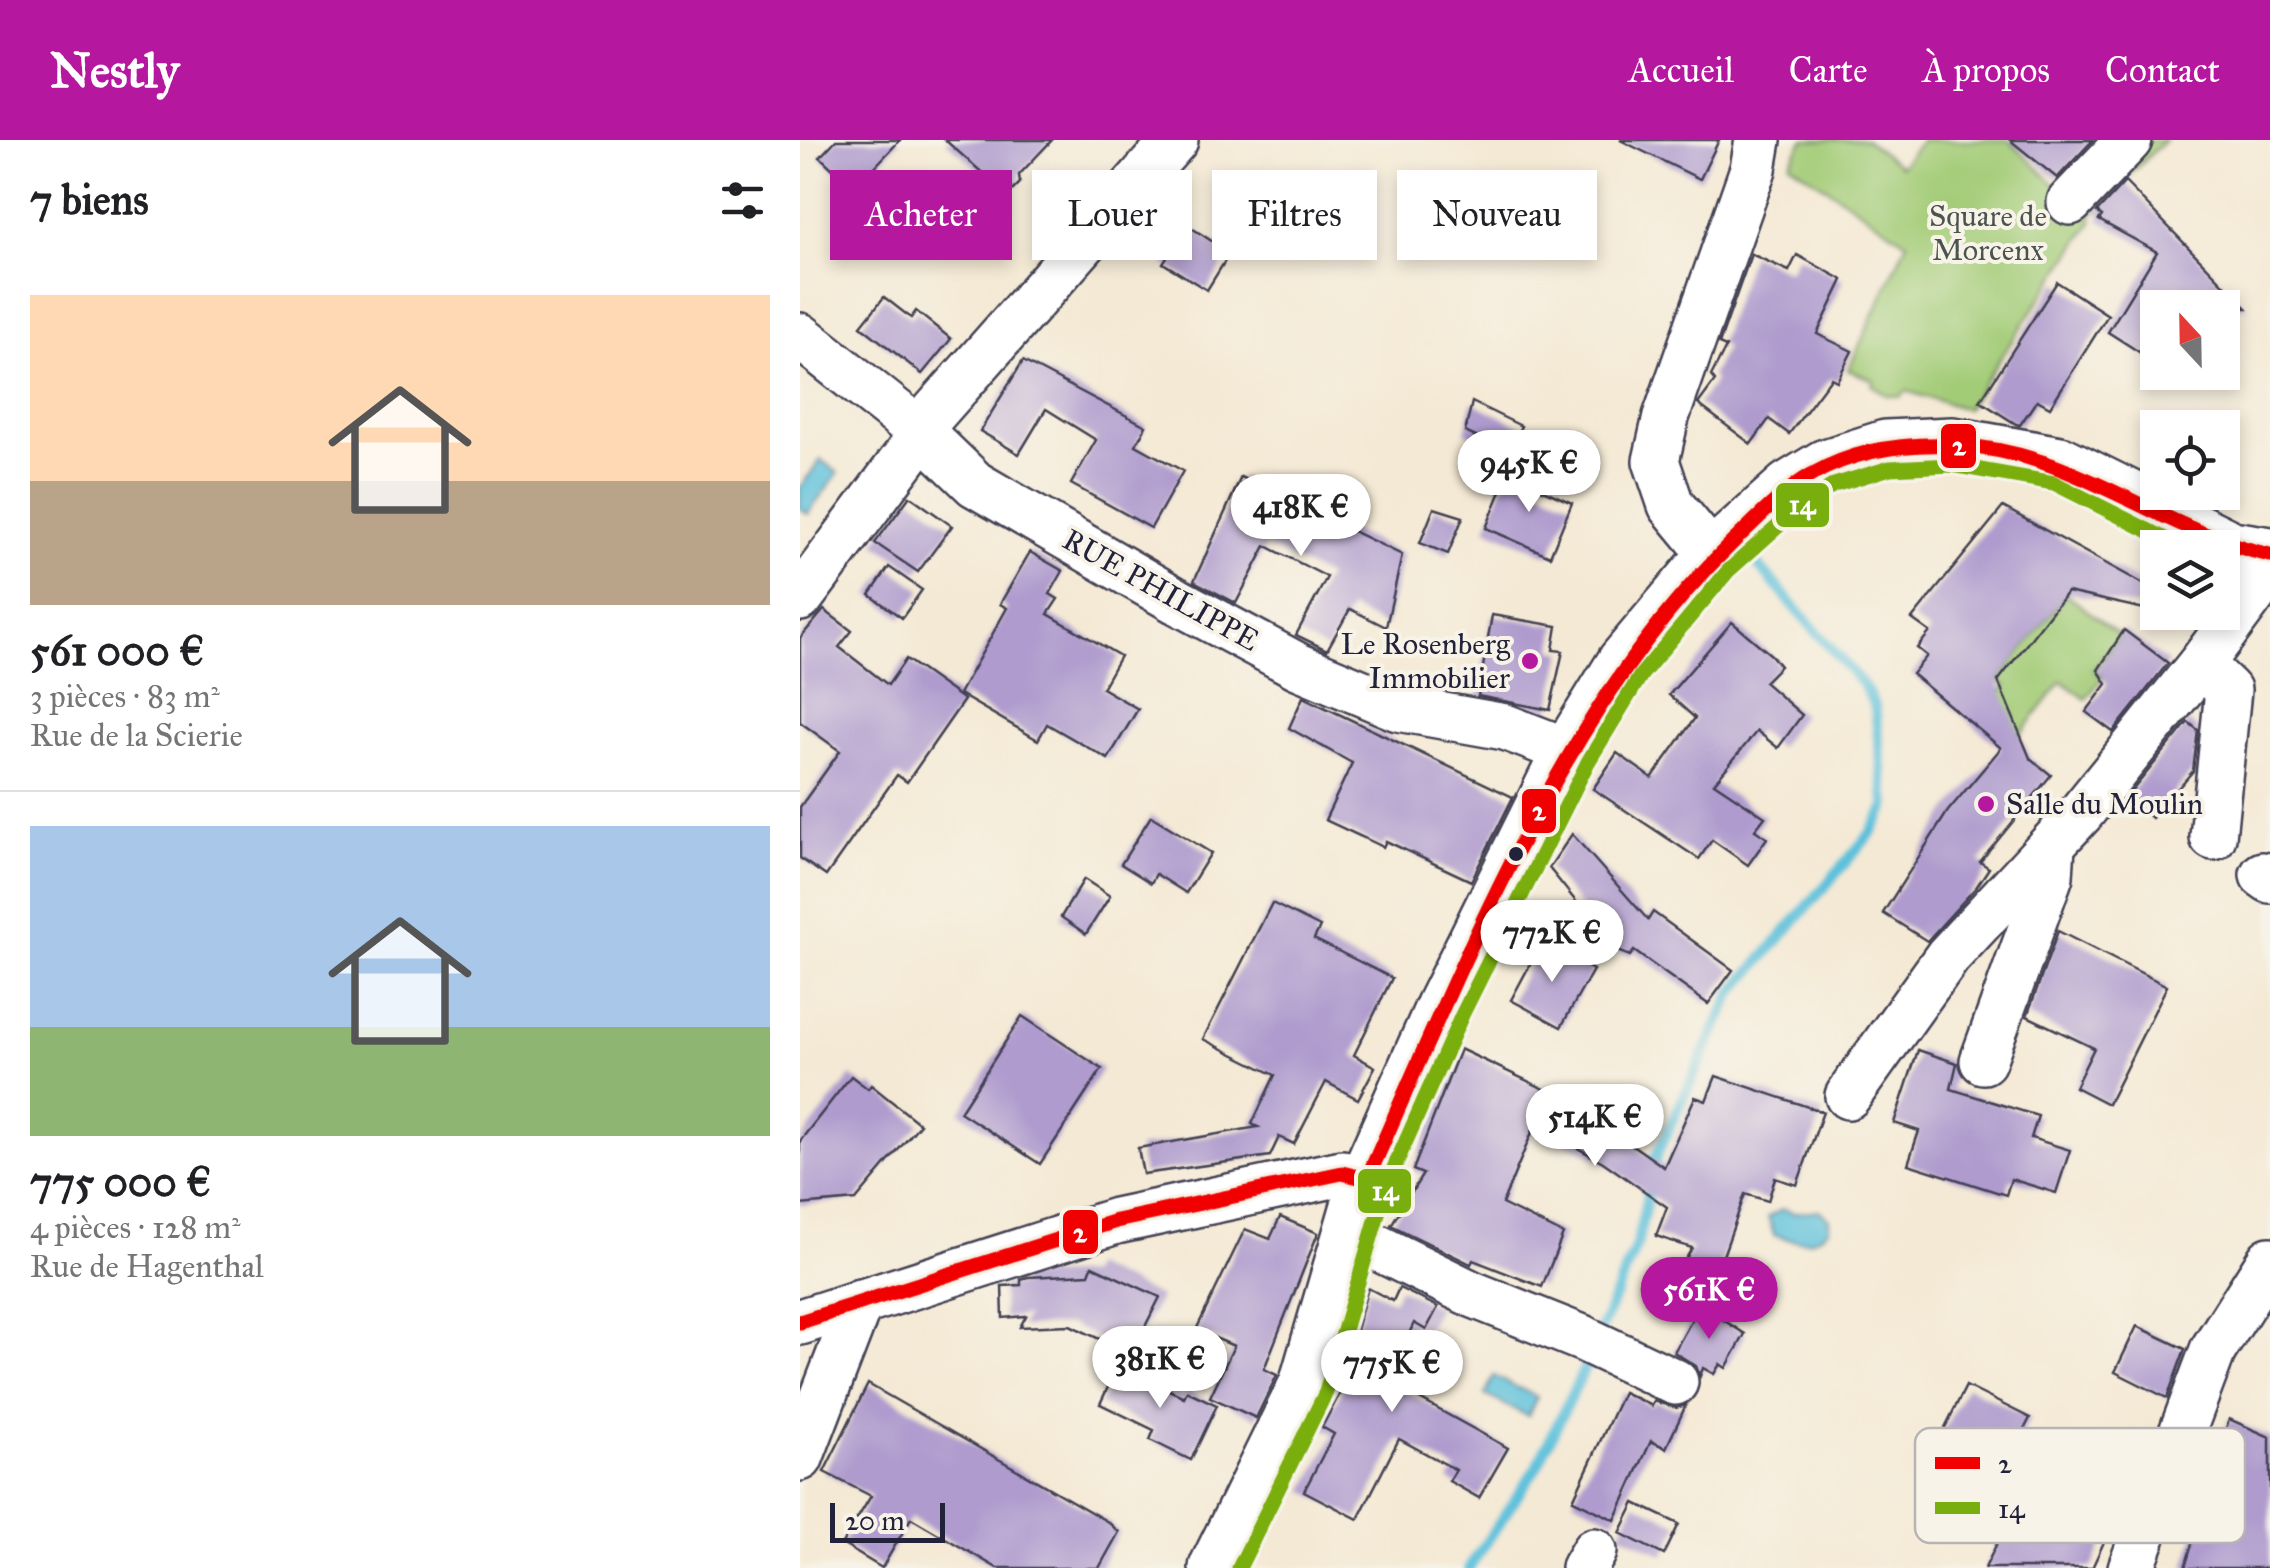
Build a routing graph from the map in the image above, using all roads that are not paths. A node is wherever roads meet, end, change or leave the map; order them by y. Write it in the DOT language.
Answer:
graph roads {
  1 [pos="1175,140"];
  2 [pos="1758,140"];
  3 [pos="2129,140"];
  4 [pos="2070,202"];
  5 [pos="800,336"];
  6 [pos="921,432"];
  7 [pos="2270,556"];
  8 [pos="1714,557"];
  9 [pos="800,598"];
  10 [pos="2202,664"];
  11 [pos="1570,752"];
  12 [pos="2214,837"];
  13 [pos="2052,846"];
  14 [pos="1983,1061"];
  15 [pos="1848,1096"];
  16 [pos="1366,1179"];
  17 [pos="1350,1234"];
  18 [pos="2270,1260"];
  19 [pos="860,1302"];
  20 [pos="800,1322"];
  21 [pos="1675,1382"];
  22 [pos="2184,1428"];
  23 [pos="800,1458"];
  24 [pos="2140,1543"];
  25 [pos="1218,1568"];
  26 [pos="2131,1568"];
  1 -- 6 [label="street"];
  2 -- 8 [label="street"];
  3 -- 4 [label="street"];
  5 -- 6 [label="street, RUE PHILIPPE"];
  6 -- 9 [label="street"];
  6 -- 11 [label="street, RUE PHILIPPE"];
  7 -- 8 [label="main road"];
  7 -- 10 [label="street"];
  8 -- 11 [label="main road"];
  10 -- 12 [label="street"];
  10 -- 13 [label="street"];
  11 -- 16 [label="main road"];
  13 -- 14 [label="street"];
  13 -- 15 [label="street"];
  16 -- 17 [label="main road"];
  16 -- 19 [label="street"];
  17 -- 21 [label="street"];
  17 -- 25 [label="main road"];
  18 -- 22 [label="street"];
  19 -- 20 [label="street"];
  19 -- 23 [label="street"];
  24 -- 26 [label="street"];
}
